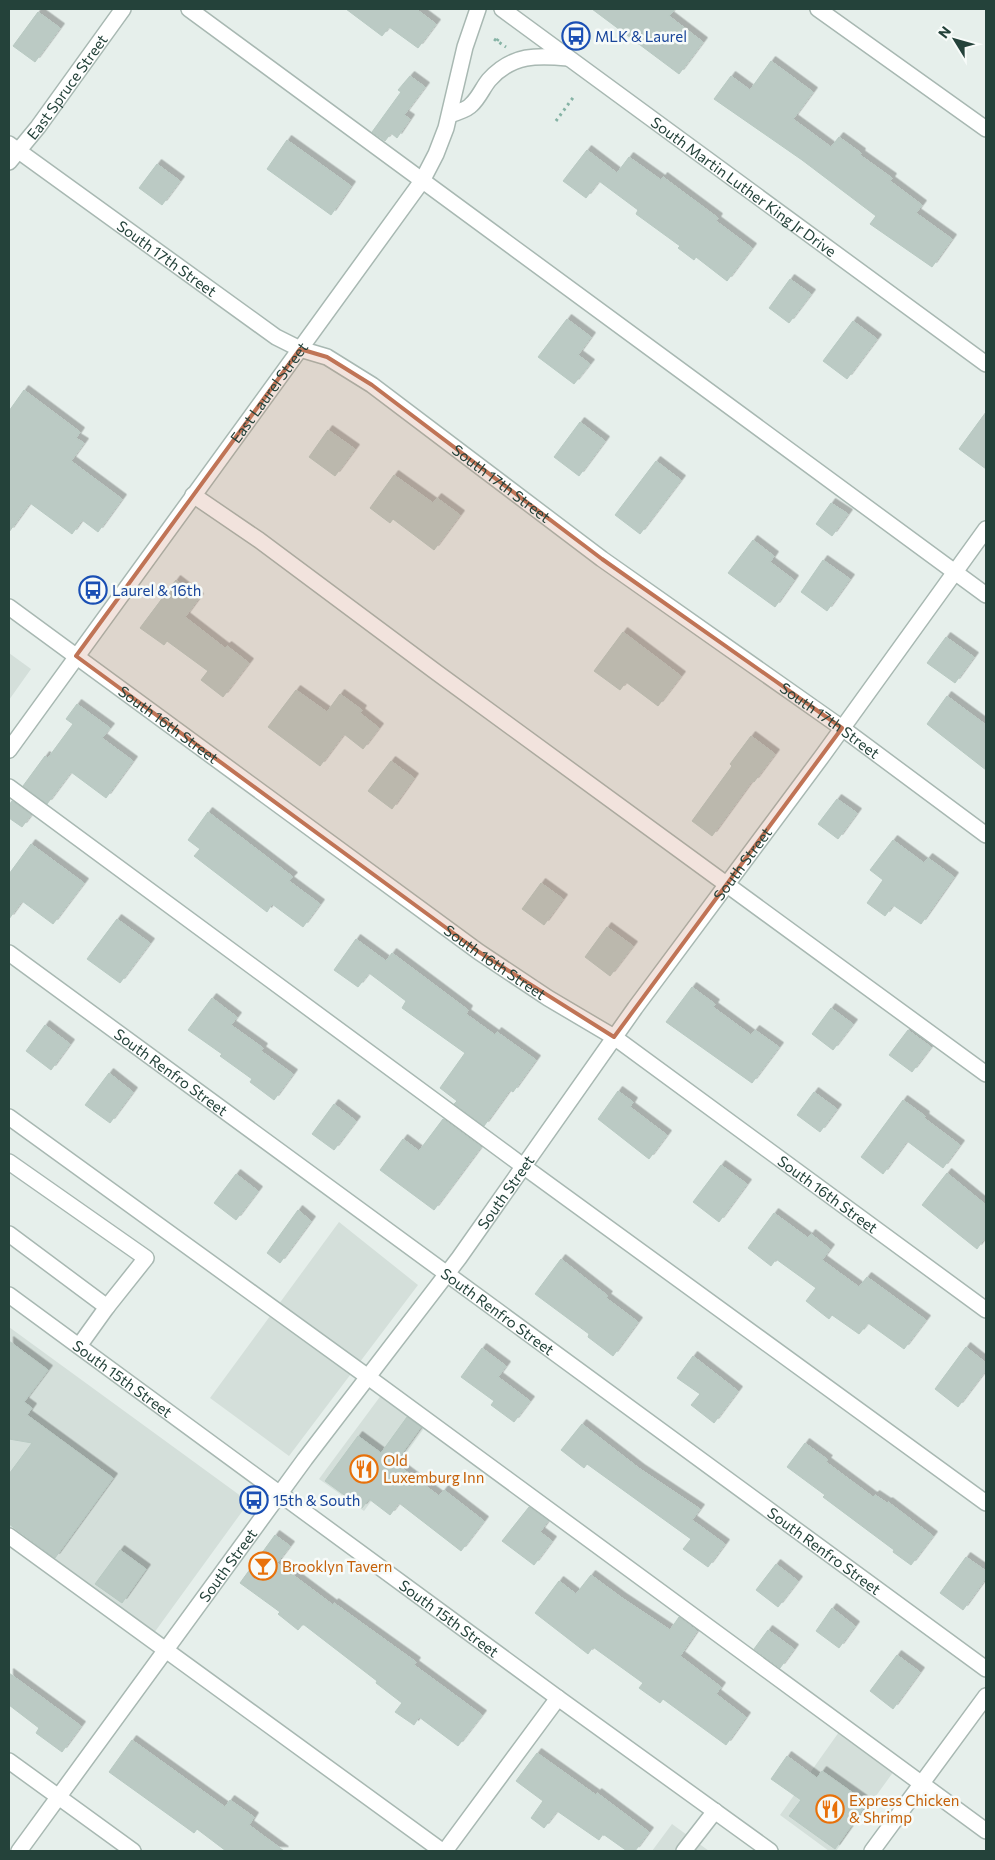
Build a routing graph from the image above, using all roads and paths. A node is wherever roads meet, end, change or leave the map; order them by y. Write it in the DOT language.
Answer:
graph roads {
  1 [pos="123,9"];
  2 [pos="189,9"];
  3 [pos="478,9"];
  4 [pos="502,9"];
  5 [pos="818,9"];
  6 [pos="500,36"];
  7 [pos="497,41"];
  8 [pos="568,58"];
  9 [pos="574,95"];
  10 [pos="450,115"];
  11 [pos="556,121"];
  12 [pos="986,129"];
  13 [pos="12,153"];
  14 [pos="422,181"];
  15 [pos="300,349"];
  16 [pos="986,364"];
  17 [pos="193,495"];
  18 [pos="986,529"];
  19 [pos="955,572"];
  20 [pos="986,594"];
  21 [pos="9,607"];
  22 [pos="76,656"];
  23 [pos="842,728"];
  24 [pos="9,750"];
  25 [pos="9,787"];
  26 [pos="986,835"];
  27 [pos="726,883"];
  28 [pos="9,953"];
  29 [pos="614,1037"];
  30 [pos="986,1074"];
  31 [pos="9,1117"];
  32 [pos="9,1162"];
  33 [pos="523,1166"];
  34 [pos="9,1234"];
  35 [pos="447,1274"];
  36 [pos="9,1295"];
  37 [pos="107,1308"];
  38 [pos="986,1310"];
  39 [pos="79,1346"];
  40 [pos="368,1377"];
  41 [pos="280,1493"];
  42 [pos="986,1503"];
  43 [pos="9,1536"];
  44 [pos="165,1650"];
  45 [pos="986,1669"];
  46 [pos="986,1696"];
  47 [pos="558,1698"];
  48 [pos="9,1761"];
  49 [pos="921,1784"];
  50 [pos="59,1797"];
  51 [pos="714,1811"];
  52 [pos="986,1831"];
  53 [pos="690,1849"];
  54 [pos="20,1851"];
  55 [pos="132,1851"];
  56 [pos="443,1851"];
  57 [pos="770,1851"];
  58 [pos="872,1851"];
  1 -- 13 [label="street, East Spruce Street"];
  2 -- 14 [label="street"];
  3 -- 10 [label="street, East Laurel Street"];
  4 -- 8 [label="street, South Martin Luther King Jr Drive"];
  5 -- 12 [label="street"];
  6 -- 7 [label="path"];
  8 -- 10 [label="street"];
  8 -- 16 [label="street, South Martin Luther King Jr Drive"];
  9 -- 11 [label="path"];
  10 -- 14 [label="street, East Laurel Street"];
  13 -- 15 [label="street, South 17th Street"];
  14 -- 15 [label="street, East Laurel Street"];
  14 -- 19 [label="street"];
  15 -- 17 [label="street, East Laurel Street"];
  15 -- 23 [label="street, South 17th Street"];
  17 -- 22 [label="street, East Laurel Street"];
  17 -- 27 [label="street"];
  18 -- 19 [label="street, South Street"];
  19 -- 20 [label="street"];
  19 -- 23 [label="street, South Street"];
  21 -- 22 [label="street, South 16th Street"];
  22 -- 24 [label="street, East Laurel Street"];
  22 -- 29 [label="street, South 16th Street"];
  23 -- 26 [label="street, South 17th Street"];
  23 -- 27 [label="street, South Street"];
  25 -- 33 [label="street"];
  27 -- 29 [label="street, South Street"];
  27 -- 30 [label="street"];
  28 -- 35 [label="street, South Renfro Street"];
  29 -- 33 [label="street, South Street"];
  29 -- 38 [label="street, South 16th Street"];
  31 -- 40 [label="street"];
  32 -- 37 [label="street"];
  33 -- 35 [label="street, South Street"];
  33 -- 42 [label="street"];
  34 -- 37 [label="street"];
  35 -- 40 [label="street, South Street"];
  35 -- 45 [label="street, South Renfro Street"];
  36 -- 39 [label="street, South 15th Street"];
  37 -- 39 [label="street"];
  39 -- 41 [label="street, South 15th Street"];
  40 -- 41 [label="street, South Street"];
  40 -- 49 [label="street"];
  41 -- 44 [label="street, South Street"];
  41 -- 47 [label="street, South 15th Street"];
  43 -- 44 [label="street"];
  44 -- 50 [label="street, South Street"];
  44 -- 56 [label="street"];
  46 -- 49 [label="street"];
  47 -- 51 [label="street, South 15th Street"];
  47 -- 56 [label="street"];
  48 -- 50 [label="street"];
  49 -- 52 [label="street"];
  49 -- 58 [label="street"];
  50 -- 54 [label="street, South Street"];
  50 -- 55 [label="street"];
  51 -- 53 [label="street"];
  51 -- 57 [label="street, South 15th Street"];
}
